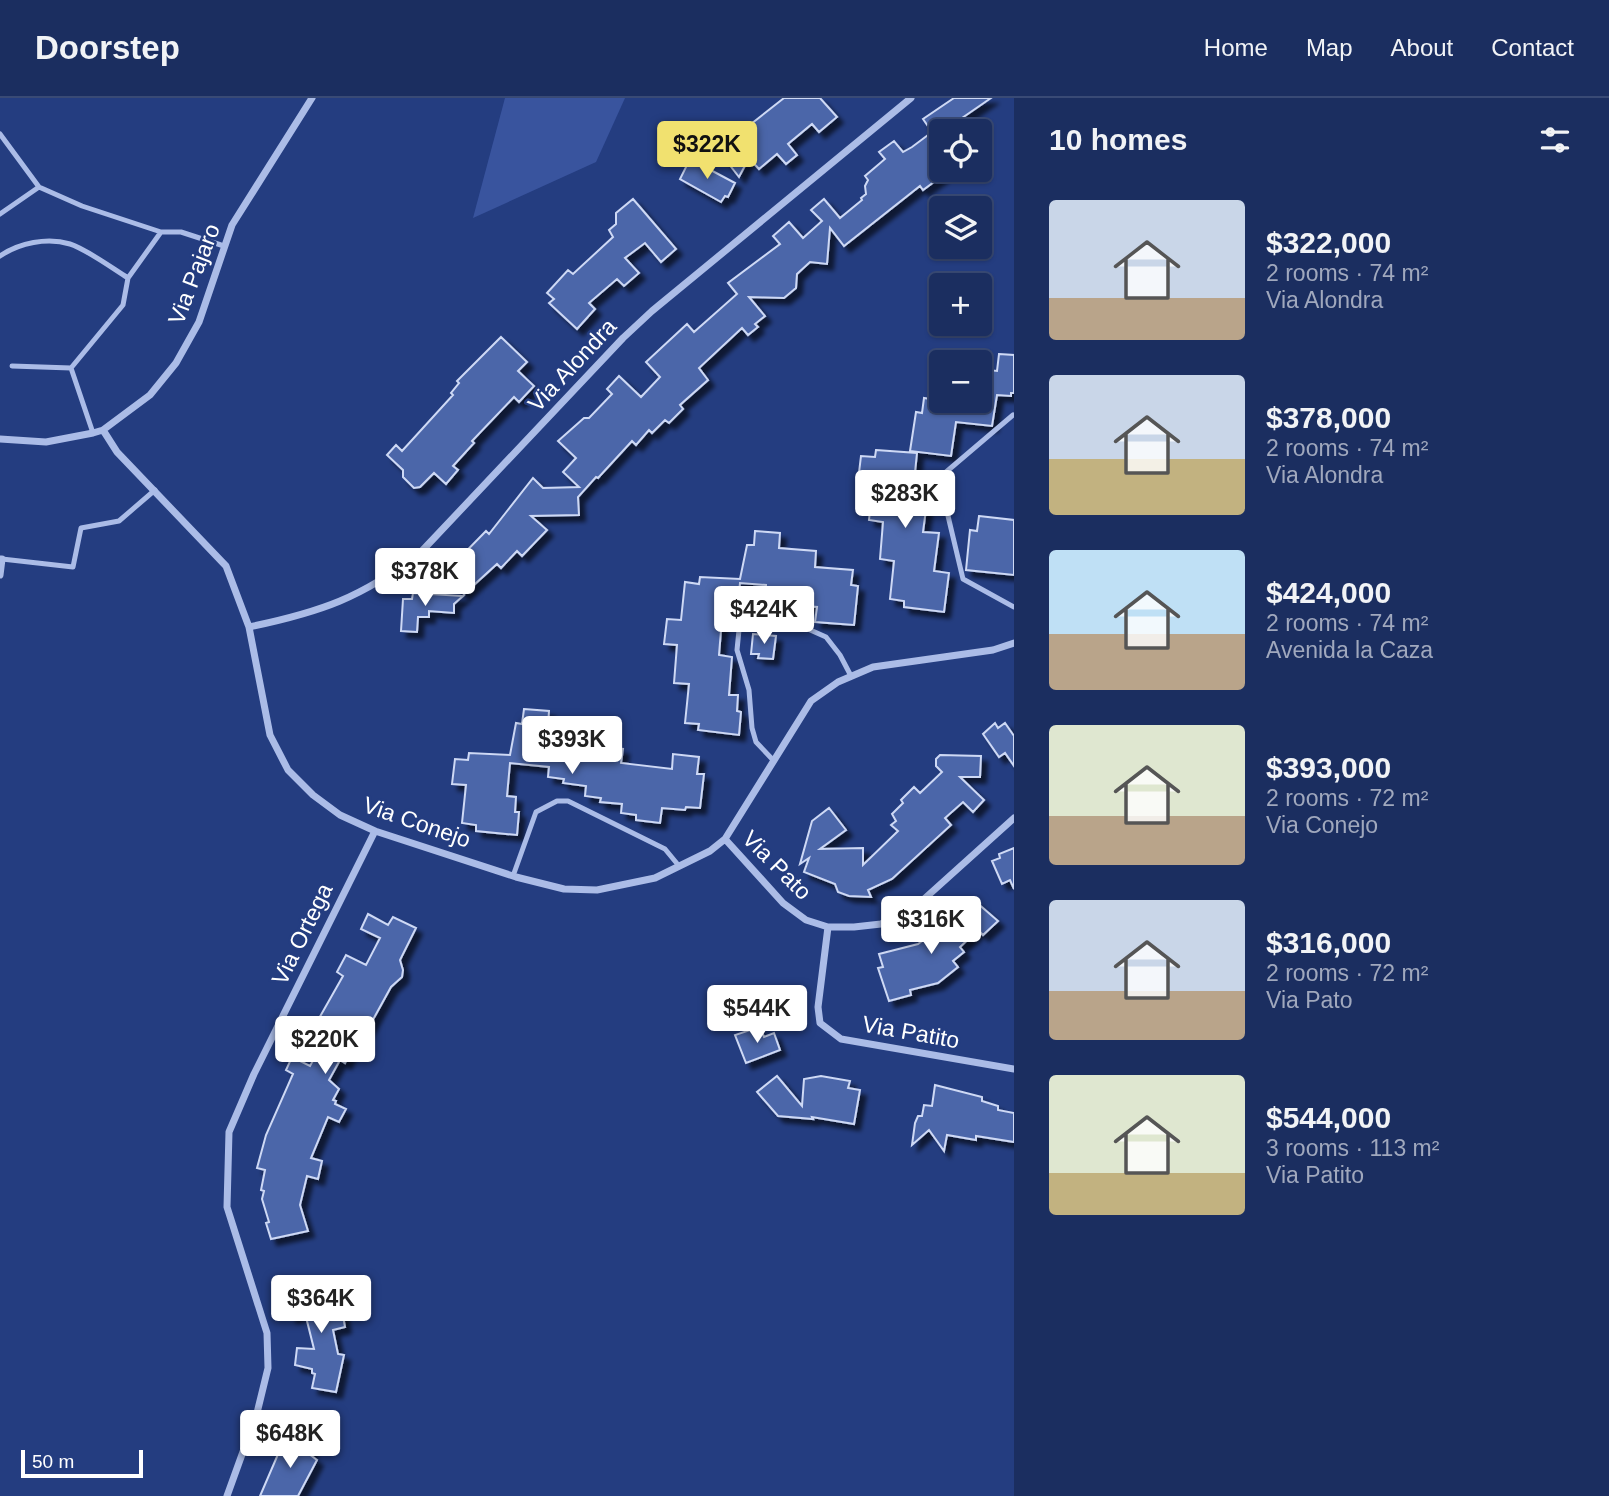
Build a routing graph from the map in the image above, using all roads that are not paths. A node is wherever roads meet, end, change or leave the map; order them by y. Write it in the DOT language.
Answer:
graph roads {
  1 [pos="313,98"];
  2 [pos="911,98"];
  3 [pos="0,134"];
  4 [pos="39,187"];
  5 [pos="0,214"];
  6 [pos="161,232"];
  7 [pos="224,246"];
  8 [pos="0,256"];
  9 [pos="128,278"];
  10 [pos="12,366"];
  11 [pos="71,368"];
  12 [pos="1013,415"];
  13 [pos="103,430"];
  14 [pos="93,433"];
  15 [pos="0,439"];
  16 [pos="155,490"];
  17 [pos="1,559"];
  18 [pos="0,575"];
  19 [pos="1014,607"];
  20 [pos="249,627"];
  21 [pos="1014,643"];
  22 [pos="851,676"];
  23 [pos="774,761"];
  24 [pos="1014,818"];
  25 [pos="375,831"];
  26 [pos="724,839"];
  27 [pos="679,866"];
  28 [pos="513,876"];
  29 [pos="828,927"];
  30 [pos="1014,1069"];
  31 [pos="227,1496"];
  1 -- 7 [label="street, Via Pajaro"];
  2 -- 20 [label="street, Via Alondra"];
  3 -- 4 [label="lane"];
  4 -- 5 [label="lane"];
  4 -- 6 [label="lane"];
  6 -- 7 [label="lane"];
  6 -- 9 [label="lane"];
  7 -- 13 [label="street, Via Pajaro"];
  8 -- 9 [label="lane"];
  9 -- 11 [label="lane"];
  10 -- 11 [label="lane"];
  11 -- 14 [label="lane"];
  12 -- 19 [label="lane"];
  13 -- 14 [label="street, Via Pajaro"];
  13 -- 16 [label="street, Via Conejo"];
  14 -- 15 [label="street, Via Pajaro"];
  16 -- 17 [label="lane"];
  16 -- 20 [label="street, Via Conejo"];
  17 -- 18 [label="street"];
  20 -- 25 [label="street, Via Conejo"];
  21 -- 22 [label="street"];
  22 -- 23 [label="street"];
  22 -- 23 [label="lane"];
  23 -- 26 [label="street"];
  24 -- 29 [label="street, Via Pato"];
  25 -- 28 [label="street, Via Conejo"];
  25 -- 31 [label="street, Via Ortega"];
  26 -- 27 [label="street, Via Conejo"];
  26 -- 29 [label="street, Via Pato"];
  27 -- 28 [label="street, Via Conejo"];
  27 -- 28 [label="lane"];
  29 -- 30 [label="street, Via Patito"];
}
